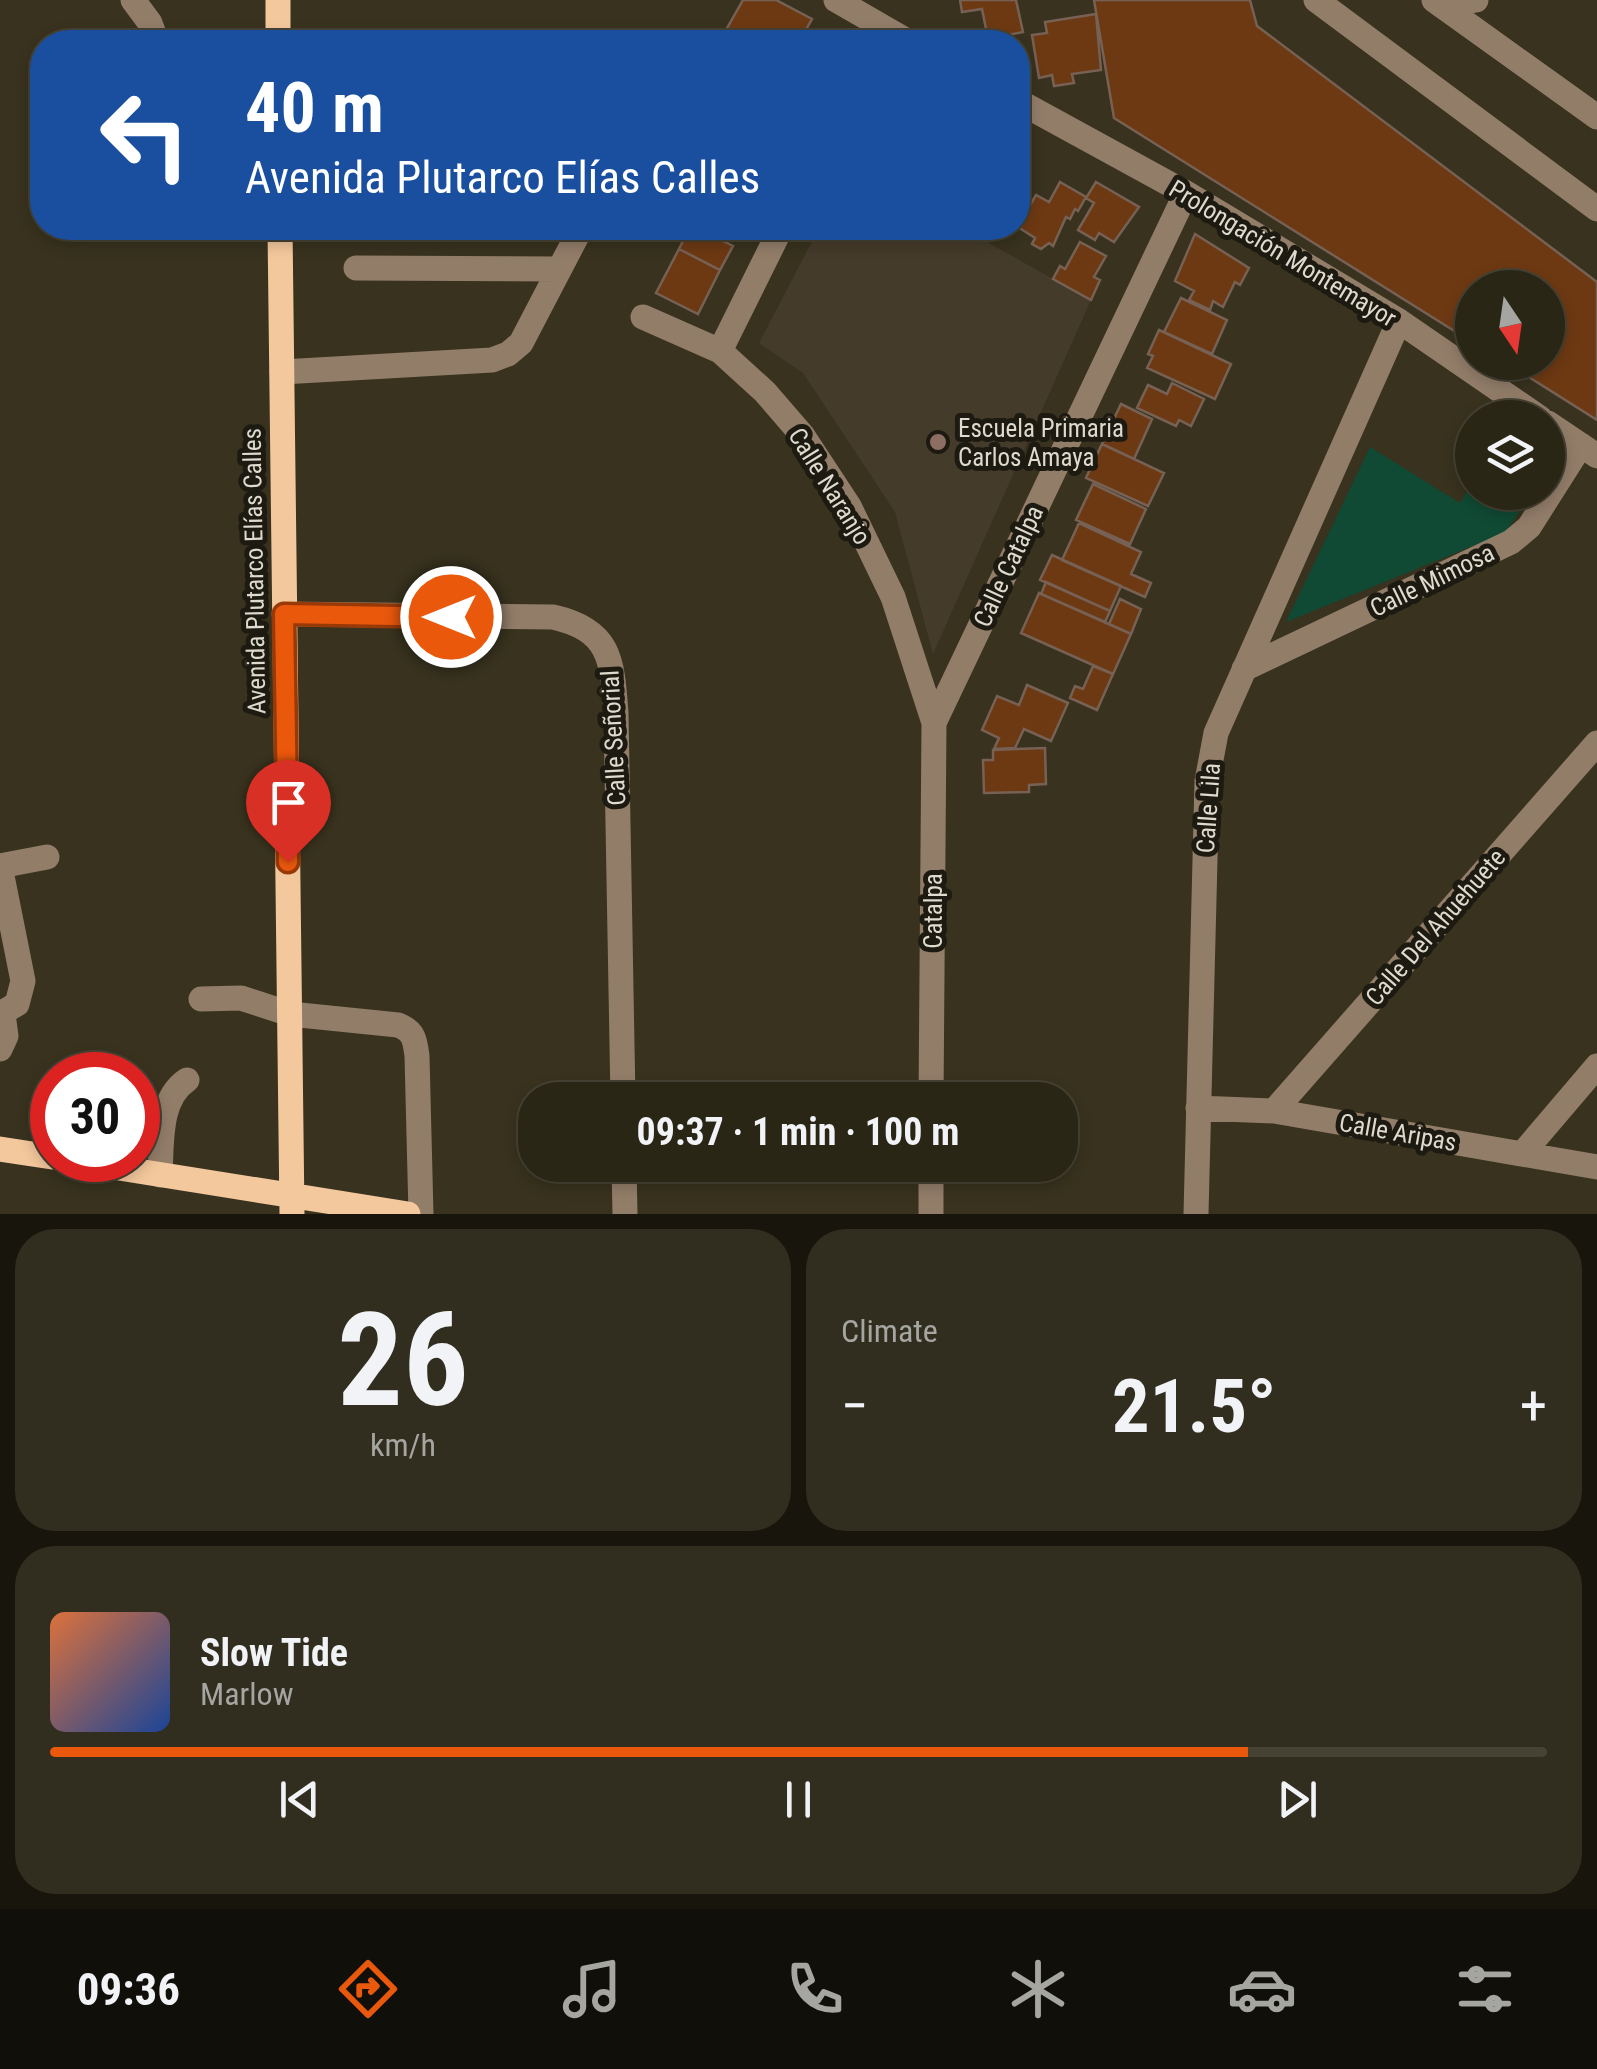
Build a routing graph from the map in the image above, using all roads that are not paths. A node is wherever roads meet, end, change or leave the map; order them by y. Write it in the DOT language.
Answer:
graph roads {
  1 [pos="133,0"];
  2 [pos="255,0"];
  3 [pos="836,0"];
  4 [pos="1316,0"];
  5 [pos="1476,0"];
  6 [pos="1438,3"];
  7 [pos="278,22"];
  8 [pos="153,30"];
  9 [pos="871,30"];
  10 [pos="1030,108"];
  11 [pos="1597,117"];
  12 [pos="1186,193"];
  13 [pos="1597,209"];
  14 [pos="280,240"];
  15 [pos="575,240"];
  16 [pos="775,240"];
  17 [pos="356,268"];
  18 [pos="559,270"];
  19 [pos="643,317"];
  20 [pos="1398,321"];
  21 [pos="720,350"];
  22 [pos="282,372"];
  23 [pos="1514,400"];
  24 [pos="1565,434"];
  25 [pos="1589,451"];
  26 [pos="284,614"];
  27 [pos="1244,669"];
  28 [pos="934,723"];
  29 [pos="1597,743"];
  30 [pos="47,857"];
  31 [pos="0,866"];
  32 [pos="201,999"];
  33 [pos="1,1014"];
  34 [pos="290,1014"];
  35 [pos="0,1049"];
  36 [pos="1597,1066"];
  37 [pos="187,1080"];
  38 [pos="623,1082"];
  39 [pos="932,1082"];
  40 [pos="1198,1108"];
  41 [pos="1274,1111"];
  42 [pos="0,1149"];
  43 [pos="1523,1153"];
  44 [pos="30,1154"];
  45 [pos="1597,1166"];
  46 [pos="160,1175"];
  47 [pos="624,1182"];
  48 [pos="931,1182"];
  49 [pos="292,1206"];
  50 [pos="408,1214"];
  51 [pos="421,1214"];
  52 [pos="625,1214"];
  53 [pos="931,1214"];
  54 [pos="1196,1214"];
  1 -- 8 [label="street"];
  2 -- 7 [label="main road"];
  3 -- 9 [label="street"];
  4 -- 13 [label="street"];
  5 -- 6 [label="street"];
  6 -- 11 [label="street"];
  10 -- 12 [label="street, Prolongación Montemayor"];
  12 -- 20 [label="street, Prolongación Montemayor"];
  12 -- 28 [label="street, Calle Catalpa"];
  14 -- 22 [label="main road, Avenida Plutarco Elías Calles"];
  15 -- 18 [label="street"];
  16 -- 21 [label="street"];
  17 -- 18 [label="street"];
  18 -- 22 [label="street"];
  19 -- 21 [label="street, Calle Naranjo"];
  20 -- 23 [label="street, Prolongación Montemayor"];
  20 -- 27 [label="street, Calle Lila"];
  21 -- 28 [label="street, Calle Naranjo"];
  22 -- 26 [label="main road, Avenida Plutarco Elías Calles"];
  24 -- 25 [label="street"];
  25 -- 27 [label="street, Calle Mimosa"];
  26 -- 34 [label="main road, Avenida Plutarco Elías Calles"];
  26 -- 38 [label="street, Calle Señorial"];
  27 -- 40 [label="street, Calle Lila"];
  28 -- 39 [label="street, Catalpa"];
  29 -- 41 [label="street, Calle Del Ahuehuete"];
  30 -- 31 [label="street"];
  31 -- 33 [label="street"];
  32 -- 34 [label="street"];
  33 -- 35 [label="street"];
  34 -- 49 [label="main road, Avenida Plutarco Elías Calles"];
  34 -- 51 [label="street"];
  36 -- 43 [label="street"];
  37 -- 46 [label="street"];
  40 -- 41 [label="street, Calle Aripas"];
  40 -- 54 [label="street, Calle Lila"];
  41 -- 43 [label="street, Calle Aripas"];
  42 -- 44 [label="main road"];
  43 -- 45 [label="street, Calle Aripas"];
  46 -- 49 [label="main road"];
  47 -- 52 [label="street"];
  48 -- 53 [label="street"];
  49 -- 50 [label="main road"];
}
